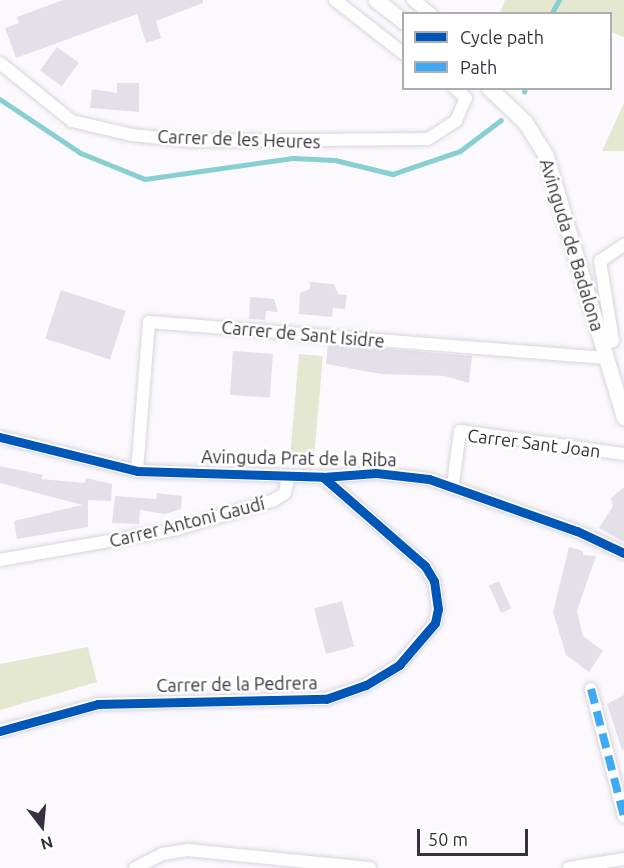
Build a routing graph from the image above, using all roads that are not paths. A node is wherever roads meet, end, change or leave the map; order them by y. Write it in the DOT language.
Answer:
graph roads {
  1 [pos="335,0"];
  2 [pos="376,0"];
  3 [pos="413,0"];
  4 [pos="428,12"];
  5 [pos="402,20"];
  6 [pos="402,52"];
  7 [pos="0,63"];
  8 [pos="457,90"];
  9 [pos="491,90"];
  10 [pos="624,245"];
  11 [pos="604,351"];
  12 [pos="624,418"];
  13 [pos="0,437"];
  14 [pos="624,454"];
  15 [pos="137,471"];
  16 [pos="288,477"];
  17 [pos="323,477"];
  18 [pos="453,484"];
  19 [pos="624,553"];
  20 [pos="0,560"];
  21 [pos="591,689"];
  22 [pos="0,731"];
  23 [pos="624,818"];
  24 [pos="624,859"];
  25 [pos="149,864"];
  26 [pos="335,866"];
  27 [pos="135,868"];
  28 [pos="370,868"];
  29 [pos="569,868"];
  1 -- 6 [label="street"];
  2 -- 5 [label="street"];
  3 -- 4 [label="street"];
  7 -- 8 [label="street, Carrer de les Heures"];
  9 -- 11 [label="street, Avinguda de Badalona"];
  10 -- 11 [label="street"];
  11 -- 12 [label="street, Avinguda de Badalona"];
  11 -- 15 [label="street, Carrer de Sant Isidre"];
  13 -- 15 [label="street, Avinguda Prat de la Riba"];
  14 -- 18 [label="street, Carrer Sant Joan"];
  15 -- 16 [label="street, Avinguda Prat de la Riba"];
  16 -- 17 [label="street, Avinguda Prat de la Riba"];
  16 -- 20 [label="street, Carrer Antoni Gaudí"];
  17 -- 18 [label="street, Avinguda Prat de la Riba"];
  17 -- 22 [label="street, Carrer de la Pedrera"];
  18 -- 19 [label="street, Avinguda Prat de la Riba"];
  21 -- 23 [label="street"];
  24 -- 29 [label="street"];
  25 -- 26 [label="street"];
  25 -- 27 [label="street"];
  26 -- 28 [label="street"];
}
